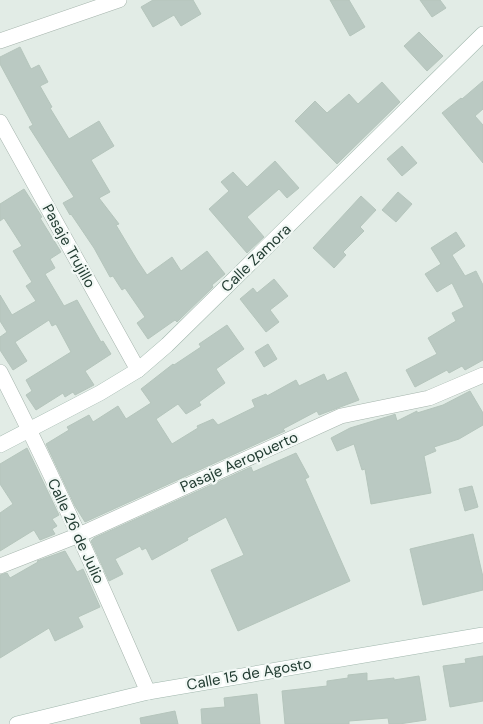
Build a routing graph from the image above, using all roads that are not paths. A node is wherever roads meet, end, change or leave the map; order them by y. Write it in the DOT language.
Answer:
graph roads {
  1 [pos="119,0"];
  2 [pos="483,34"];
  3 [pos="0,41"];
  4 [pos="0,122"];
  5 [pos="138,370"];
  6 [pos="0,372"];
  7 [pos="483,375"];
  8 [pos="30,430"];
  9 [pos="0,445"];
  10 [pos="79,535"];
  11 [pos="0,566"];
  12 [pos="483,635"];
  13 [pos="148,692"];
  14 [pos="17,724"];
  1 -- 3 [label="street"];
  2 -- 5 [label="street, Calle Zamora"];
  4 -- 5 [label="street, Pasaje Trujillo"];
  5 -- 8 [label="street, Calle Zamora"];
  6 -- 8 [label="street, Calle 26 de Julio"];
  7 -- 10 [label="street, Pasaje Aeropuerto"];
  8 -- 9 [label="street, Calle Zamora"];
  8 -- 10 [label="street, Calle 26 de Julio"];
  10 -- 11 [label="street, Pasaje Aeropuerto"];
  10 -- 13 [label="street, Calle 26 de Julio"];
  12 -- 13 [label="street, Calle 15 de Agosto"];
  13 -- 14 [label="street, Calle 15 de Agosto"];
}
